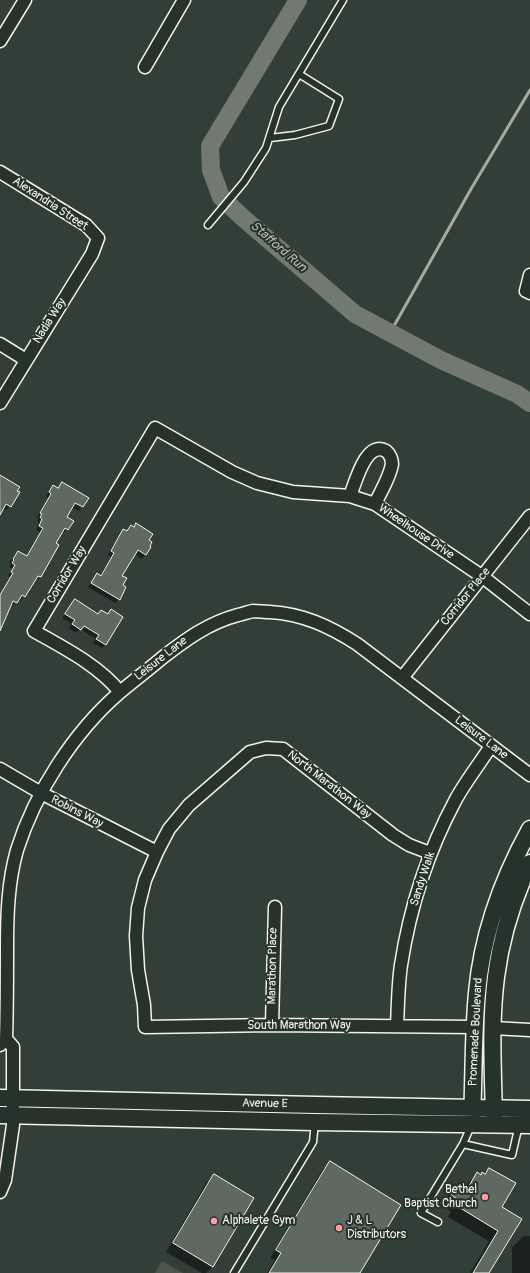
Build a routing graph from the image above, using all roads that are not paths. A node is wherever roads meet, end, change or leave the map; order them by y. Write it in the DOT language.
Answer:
graph roads {
  1 [pos="25,0"];
  2 [pos="343,0"];
  3 [pos="179,2"];
  4 [pos="0,41"];
  5 [pos="145,67"];
  6 [pos="299,74"];
  7 [pos="270,138"];
  8 [pos="0,172"];
  9 [pos="208,225"];
  10 [pos="98,238"];
  11 [pos="530,275"];
  12 [pos="528,292"];
  13 [pos="0,344"];
  14 [pos="26,360"];
  15 [pos="0,403"];
  16 [pos="155,428"];
  17 [pos="350,496"];
  18 [pos="375,504"];
  19 [pos="530,516"];
  20 [pos="483,577"];
  21 [pos="530,614"];
  22 [pos="402,678"];
  23 [pos="120,692"];
  24 [pos="492,746"];
  25 [pos="0,768"];
  26 [pos="530,775"];
  27 [pos="41,793"];
  28 [pos="530,829"];
  29 [pos="157,852"];
  30 [pos="430,853"];
  31 [pos="530,864"];
  32 [pos="4,902"];
  33 [pos="275,907"];
  34 [pos="483,955"];
  35 [pos="499,958"];
  36 [pos="144,1005"];
  37 [pos="3,1020"];
  38 [pos="272,1025"];
  39 [pos="397,1026"];
  40 [pos="476,1027"];
  41 [pos="493,1028"];
  42 [pos="530,1030"];
  43 [pos="3,1042"];
  44 [pos="7,1098"];
  45 [pos="316,1105"];
  46 [pos="472,1108"];
  47 [pos="494,1108"];
  48 [pos="530,1109"];
  49 [pos="7,1116"];
  50 [pos="315,1122"];
  51 [pos="472,1125"];
  52 [pos="494,1125"];
  53 [pos="525,1125"];
  54 [pos="463,1144"];
  55 [pos="0,1192"];
  56 [pos="438,1222"];
  57 [pos="234,1273"];
  1 -- 4 [label="street"];
  2 -- 6 [label="lane"];
  3 -- 5 [label="street"];
  6 -- 7 [label="lane"];
  6 -- 7 [label="lane"];
  7 -- 9 [label="lane"];
  8 -- 10 [label="street, Alexandria Street"];
  10 -- 14 [label="street, Nadia Way"];
  11 -- 12 [label="street"];
  13 -- 14 [label="street"];
  14 -- 15 [label="street, Nadia Way"];
  16 -- 17 [label="street, Wheelhouse Drive"];
  16 -- 23 [label="street, Corridor Way"];
  17 -- 18 [label="street, Wheelhouse Drive"];
  17 -- 18 [label="street"];
  18 -- 20 [label="street, Wheelhouse Drive"];
  19 -- 20 [label="street, Corridor Place"];
  20 -- 21 [label="street, Wheelhouse Drive"];
  20 -- 22 [label="street, Corridor Place"];
  22 -- 23 [label="street, Leisure Lane"];
  22 -- 24 [label="street, Leisure Lane"];
  23 -- 27 [label="street, Leisure Lane"];
  24 -- 26 [label="street, Leisure Lane"];
  24 -- 30 [label="street, Sandy Walk"];
  25 -- 27 [label="street, Robins Way"];
  27 -- 29 [label="street, Robins Way"];
  27 -- 32 [label="street, Leisure Lane"];
  28 -- 34 [label="street, Promenade Boulevard"];
  29 -- 30 [label="street, North Marathon Way"];
  29 -- 36 [label="street, North Marathon Way"];
  30 -- 39 [label="street, Sandy Walk"];
  31 -- 35 [label="street, Promenade Boulevard"];
  32 -- 37 [label="street, Leisure Lane"];
  33 -- 38 [label="street, Marathon Place"];
  34 -- 35 [label="street"];
  34 -- 40 [label="street, Promenade Boulevard"];
  35 -- 41 [label="street, Promenade Boulevard"];
  36 -- 38 [label="street, South Marathon Way"];
  37 -- 43 [label="street, Leisure Lane"];
  38 -- 39 [label="street, South Marathon Way"];
  39 -- 40 [label="street, South Marathon Way"];
  40 -- 46 [label="street, Promenade Boulevard"];
  41 -- 42 [label="street"];
  41 -- 47 [label="street, Promenade Boulevard"];
  43 -- 44 [label="street, Leisure Lane"];
  44 -- 45 [label="street, Avenue E"];
  44 -- 49 [label="street, Leisure Lane"];
  45 -- 46 [label="street, Avenue E"];
  45 -- 50 [label="street"];
  46 -- 47 [label="street, Avenue E"];
  46 -- 51 [label="street, Promenade Boulevard"];
  47 -- 48 [label="street, Avenue E"];
  47 -- 52 [label="street, Promenade Boulevard"];
  49 -- 50 [label="street, Avenue E"];
  49 -- 55 [label="street, Leisure Lane"];
  50 -- 51 [label="street, Avenue E"];
  50 -- 57 [label="lane"];
  51 -- 52 [label="street, Avenue E"];
  51 -- 54 [label="lane"];
  52 -- 53 [label="street, Avenue E"];
  53 -- 54 [label="lane"];
  54 -- 56 [label="lane"];
}
